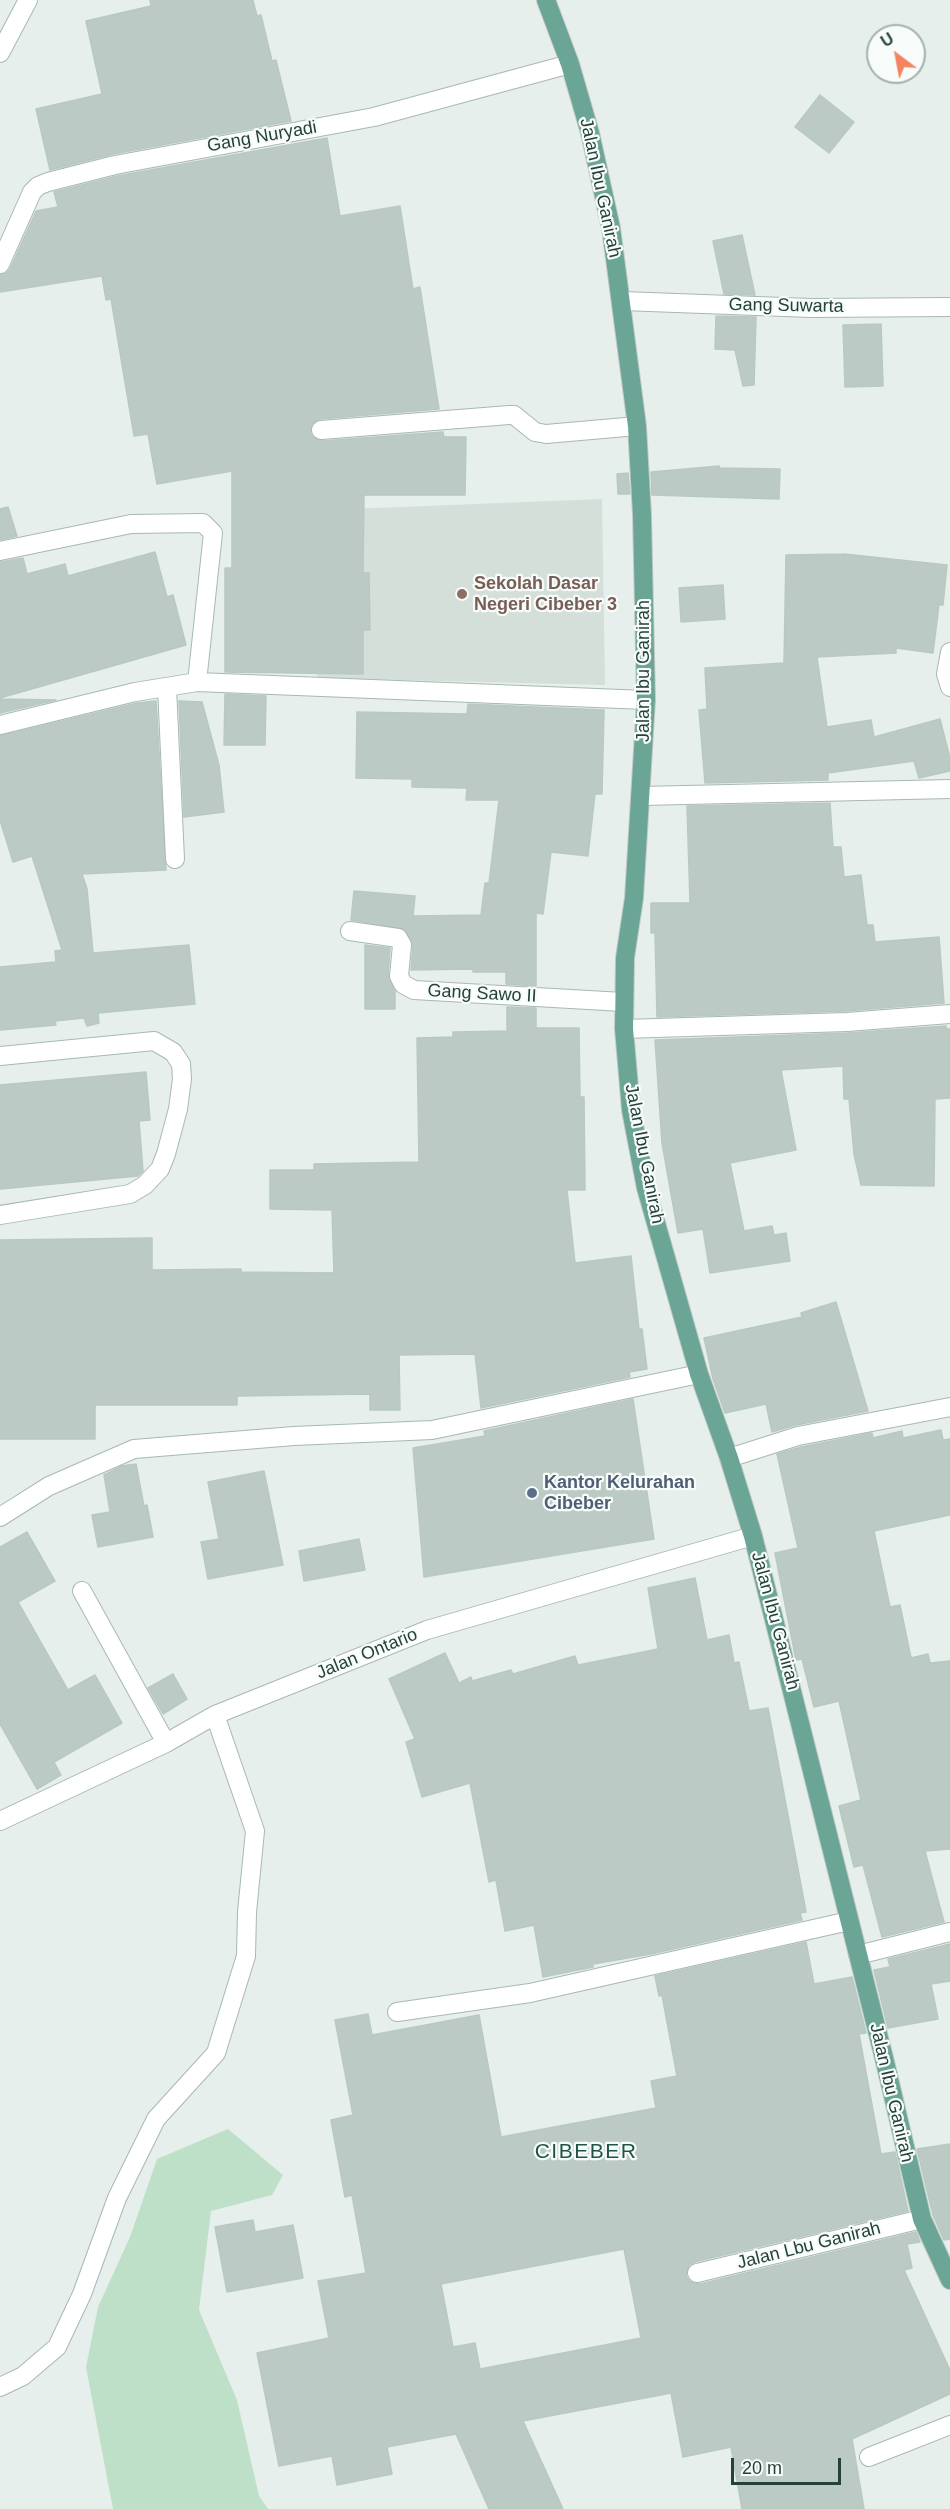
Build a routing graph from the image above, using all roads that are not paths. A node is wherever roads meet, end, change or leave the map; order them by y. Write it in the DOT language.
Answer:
graph roads {
  1 [pos="28,0"];
  2 [pos="546,0"];
  3 [pos="0,53"];
  4 [pos="570,64"];
  5 [pos="0,264"];
  6 [pos="622,301"];
  7 [pos="950,307"];
  8 [pos="638,426"];
  9 [pos="321,430"];
  10 [pos="0,551"];
  11 [pos="950,652"];
  12 [pos="197,682"];
  13 [pos="950,687"];
  14 [pos="167,688"];
  15 [pos="646,700"];
  16 [pos="0,725"];
  17 [pos="950,789"];
  18 [pos="641,796"];
  19 [pos="175,859"];
  20 [pos="350,931"];
  21 [pos="623,1002"];
  22 [pos="950,1014"];
  23 [pos="624,1029"];
  24 [pos="0,1056"];
  25 [pos="0,1215"];
  26 [pos="699,1374"];
  27 [pos="950,1407"];
  28 [pos="729,1458"];
  29 [pos="0,1517"];
  30 [pos="753,1536"];
  31 [pos="82,1591"];
  32 [pos="214,1715"];
  33 [pos="165,1743"];
  34 [pos="0,1821"];
  35 [pos="849,1921"];
  36 [pos="950,1932"];
  37 [pos="858,1955"];
  38 [pos="398,2012"];
  39 [pos="922,2219"];
  40 [pos="697,2273"];
  41 [pos="950,2280"];
  42 [pos="0,2388"];
  43 [pos="950,2425"];
  44 [pos="869,2457"];
  1 -- 3 [label="street"];
  2 -- 4 [label="main road, Jalan Ibu Ganirah"];
  4 -- 5 [label="street, Gang Nuryadi"];
  4 -- 6 [label="main road, Jalan Ibu Ganirah"];
  6 -- 7 [label="street, Gang Suwarta"];
  6 -- 8 [label="main road, Jalan Ibu Ganirah"];
  8 -- 9 [label="street"];
  8 -- 15 [label="main road, Jalan Ibu Ganirah"];
  10 -- 12 [label="street"];
  11 -- 13 [label="street"];
  12 -- 14 [label="street"];
  12 -- 15 [label="street"];
  14 -- 16 [label="street"];
  14 -- 19 [label="street"];
  15 -- 18 [label="main road, Jalan Ibu Ganirah"];
  17 -- 18 [label="street"];
  18 -- 21 [label="main road, Jalan Ibu Ganirah"];
  20 -- 21 [label="street, Gang Sawo II"];
  21 -- 23 [label="main road, Jalan Ibu Ganirah"];
  22 -- 23 [label="street"];
  23 -- 26 [label="main road, Jalan Ibu Ganirah"];
  24 -- 25 [label="street"];
  26 -- 28 [label="main road, Jalan Ibu Ganirah"];
  26 -- 29 [label="street"];
  27 -- 28 [label="street"];
  28 -- 30 [label="main road, Jalan Ibu Ganirah"];
  30 -- 32 [label="street, Jalan Ontario"];
  30 -- 35 [label="main road, Jalan Ibu Ganirah"];
  31 -- 33 [label="street"];
  32 -- 33 [label="street, Jalan Ontario"];
  32 -- 42 [label="street"];
  33 -- 34 [label="street, Jalan Ontario"];
  35 -- 37 [label="main road, Jalan Ibu Ganirah"];
  35 -- 38 [label="street"];
  36 -- 37 [label="street"];
  37 -- 39 [label="main road, Jalan Ibu Ganirah"];
  39 -- 40 [label="street, Jalan Lbu Ganirah"];
  39 -- 41 [label="main road, Jalan Ibu Ganirah"];
  43 -- 44 [label="street"];
}
